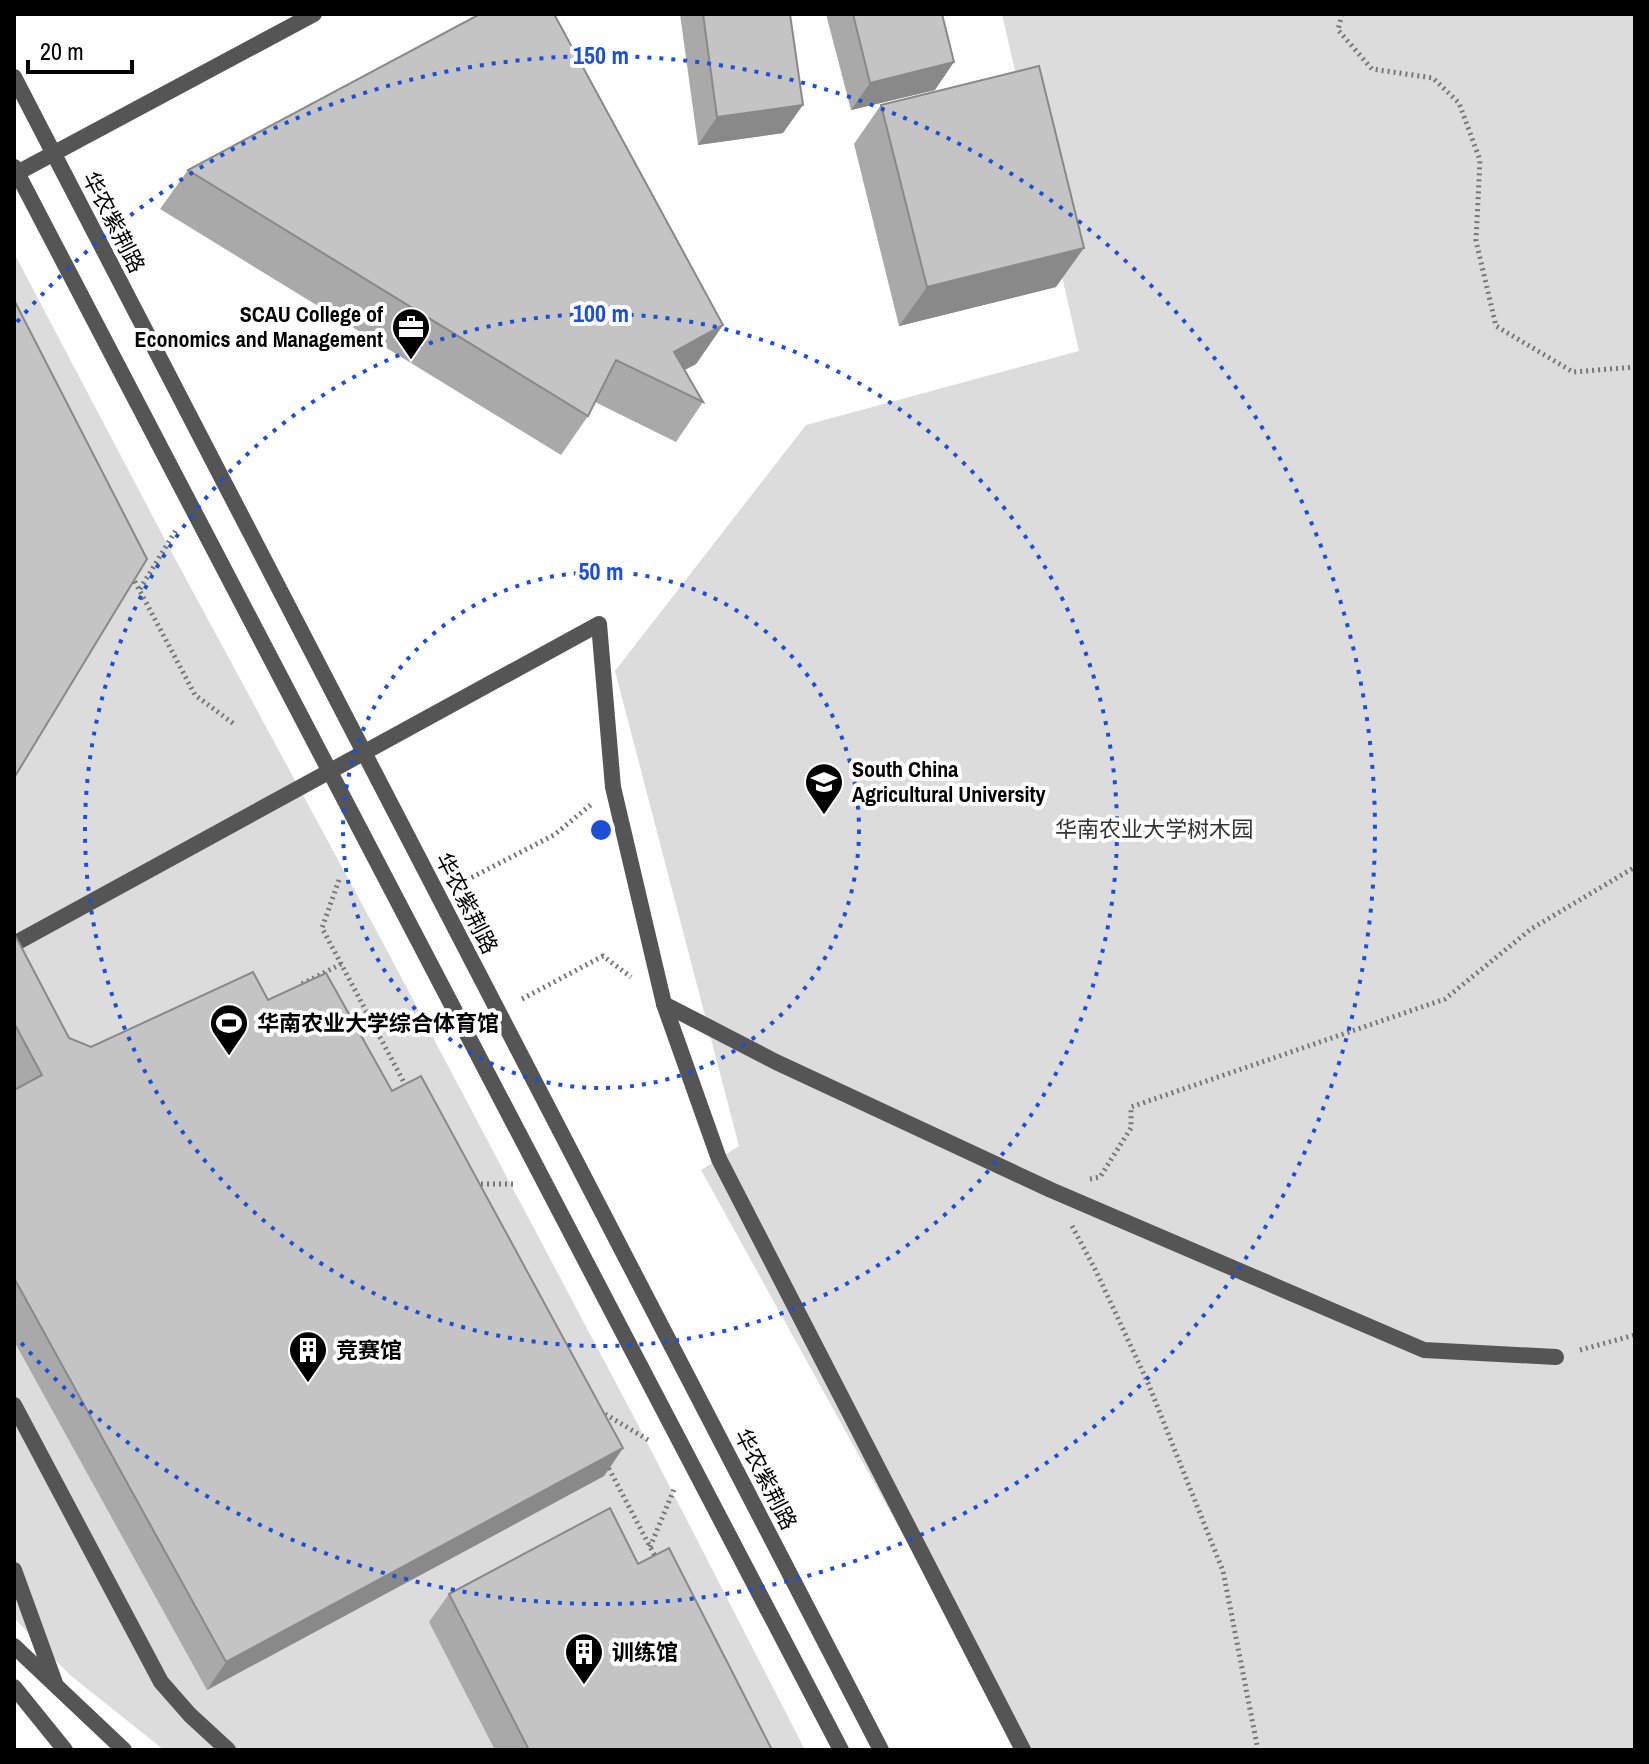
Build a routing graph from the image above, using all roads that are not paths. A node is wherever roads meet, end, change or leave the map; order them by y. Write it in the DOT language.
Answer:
graph roads {
  1 [pos="314,14"];
  2 [pos="14,77"];
  3 [pos="54,154"];
  4 [pos="16,170"];
  5 [pos="363,751"];
  6 [pos="329,770"];
  7 [pos="14,944"];
  8 [pos="664,1004"];
  9 [pos="1556,1357"];
  10 [pos="14,1405"];
  11 [pos="14,1570"];
  12 [pos="14,1646"];
  13 [pos="55,1683"];
  14 [pos="14,1687"];
  15 [pos="65,1750"];
  16 [pos="124,1750"];
  17 [pos="228,1750"];
  18 [pos="841,1750"];
  19 [pos="881,1750"];
  20 [pos="1023,1750"];
  1 -- 3 [label="street"];
  2 -- 3 [label="street, 华农紫荆路"];
  3 -- 4 [label="street"];
  3 -- 5 [label="street, 华农紫荆路"];
  4 -- 6 [label="street"];
  5 -- 6 [label="street"];
  5 -- 8 [label="street"];
  5 -- 19 [label="street, 华农紫荆路"];
  6 -- 7 [label="street"];
  6 -- 18 [label="street"];
  8 -- 9 [label="street"];
  8 -- 20 [label="street"];
  10 -- 17 [label="street"];
  11 -- 13 [label="street"];
  12 -- 13 [label="street"];
  13 -- 16 [label="street"];
  14 -- 15 [label="street"];
}
